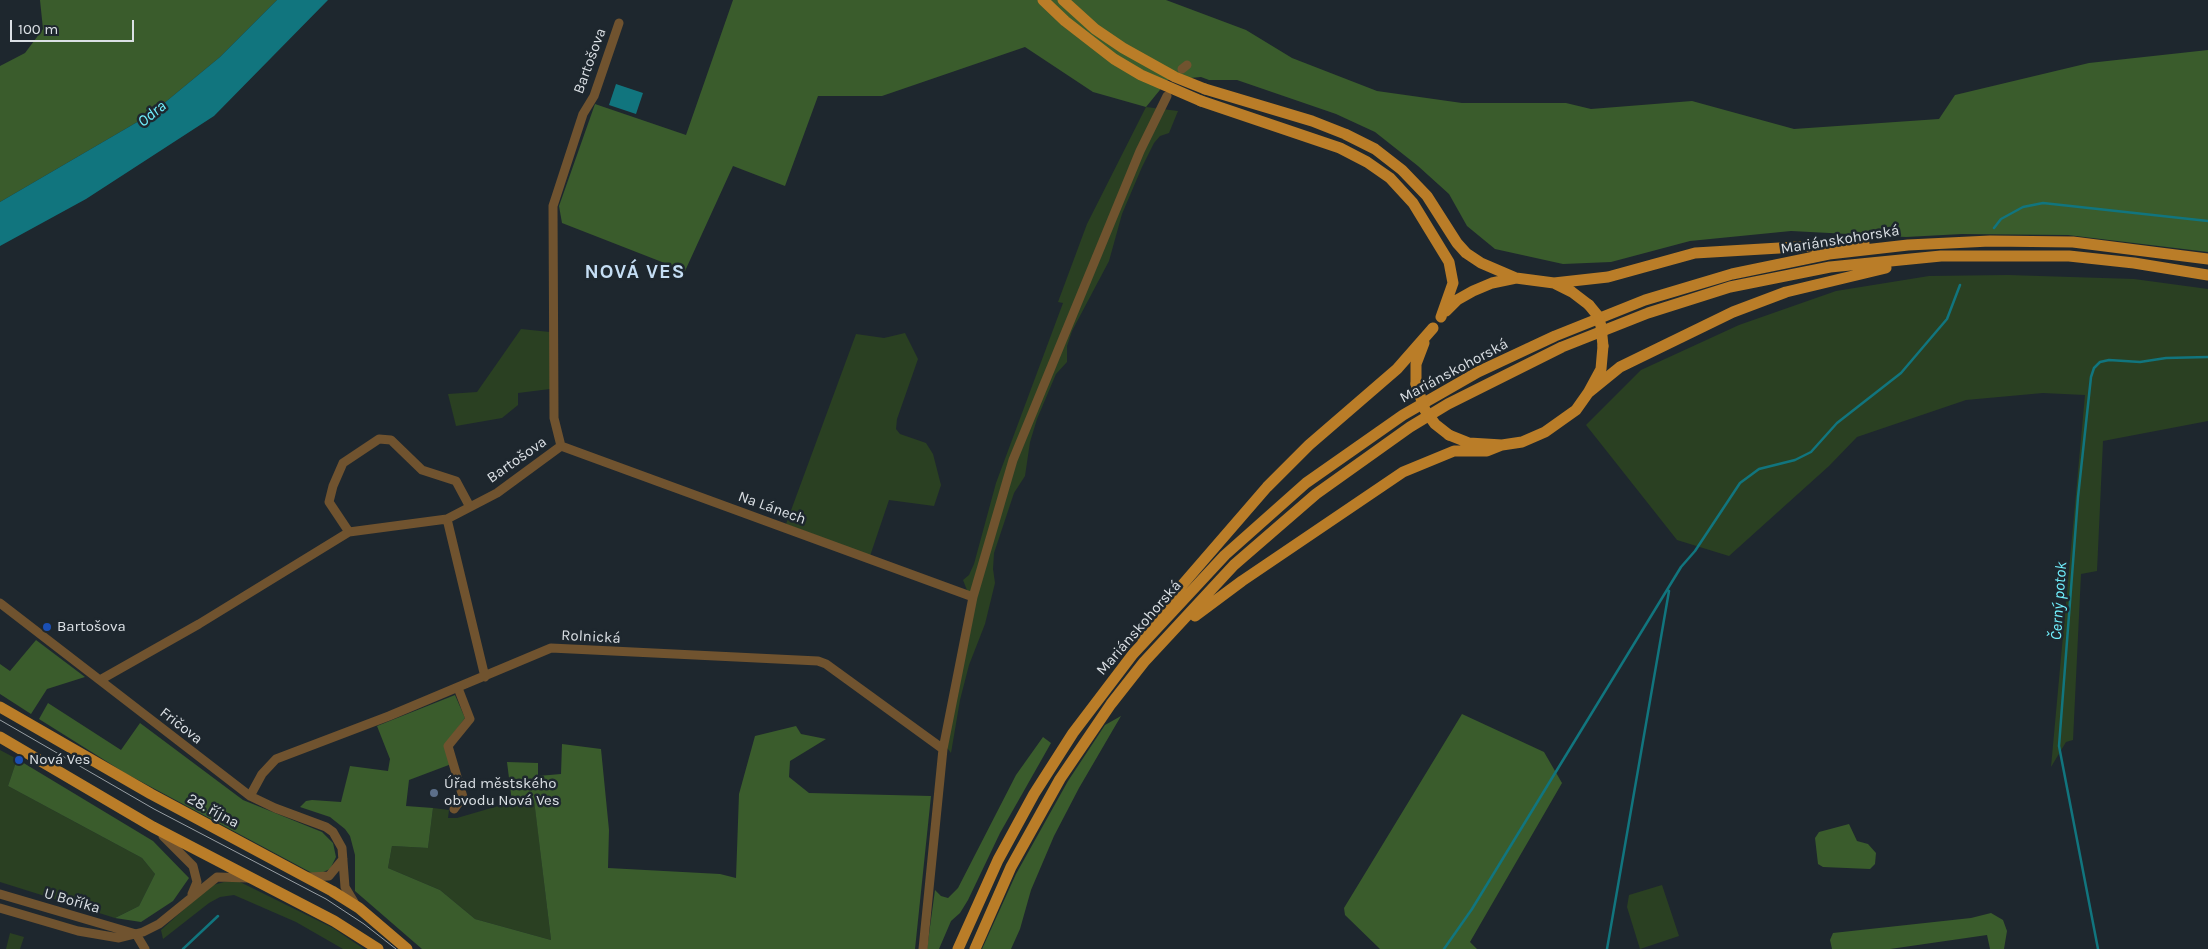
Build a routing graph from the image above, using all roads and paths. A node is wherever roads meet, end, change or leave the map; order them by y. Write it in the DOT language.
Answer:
graph roads {
  1 [pos="1043,0"];
  2 [pos="1063,0"];
  3 [pos="619,23"];
  4 [pos="1167,96"];
  5 [pos="1908,245"];
  6 [pos="1941,256"];
  7 [pos="2208,259"];
  8 [pos="2208,275"];
  9 [pos="1516,278"];
  10 [pos="1554,283"];
  11 [pos="1441,317"];
  12 [pos="1433,328"];
  13 [pos="1588,393"];
  14 [pos="1502,445"];
  15 [pos="561,446"];
  16 [pos="470,507"];
  17 [pos="447,519"];
  18 [pos="349,532"];
  19 [pos="973,597"];
  20 [pos="0,603"];
  21 [pos="1133,654"];
  22 [pos="1144,662"];
  23 [pos="485,677"];
  24 [pos="100,680"];
  25 [pos="458,688"];
  26 [pos="0,706"];
  27 [pos="0,737"];
  28 [pos="943,749"];
  29 [pos="250,796"];
  30 [pos="454,809"];
  31 [pos="153,827"];
  32 [pos="343,859"];
  33 [pos="307,877"];
  34 [pos="248,878"];
  35 [pos="0,894"];
  36 [pos="191,896"];
  37 [pos="0,908"];
  38 [pos="359,908"];
  39 [pos="136,934"];
  40 [pos="145,949"];
  41 [pos="378,949"];
  42 [pos="407,949"];
  43 [pos="923,949"];
  44 [pos="958,949"];
  45 [pos="976,949"];
  1 -- 11 [label="main road, bridge"];
  2 -- 9 [label="main road, bridge"];
  3 -- 15 [label="street, Bartošova"];
  4 -- 19 [label="street"];
  5 -- 7 [label="main road, Mariánskohorská"];
  5 -- 10 [label="main road"];
  5 -- 21 [label="main road, Mariánskohorská"];
  6 -- 8 [label="main road, Mariánskohorská"];
  6 -- 13 [label="main road"];
  6 -- 22 [label="main road, Mariánskohorská"];
  9 -- 10 [label="main road"];
  9 -- 11 [label="main road"];
  10 -- 13 [label="main road, bridge"];
  11 -- 12 [label="main road"];
  12 -- 14 [label="main road, bridge"];
  12 -- 21 [label="main road"];
  13 -- 14 [label="main road"];
  14 -- 22 [label="main road"];
  15 -- 16 [label="street, Bartošova"];
  15 -- 19 [label="street, Na Lánech"];
  16 -- 17 [label="street, Bartošova"];
  16 -- 18 [label="street"];
  17 -- 18 [label="street, Bartošova"];
  17 -- 23 [label="street"];
  18 -- 24 [label="street, Bartošova"];
  19 -- 28 [label="street"];
  20 -- 24 [label="street, Fričova"];
  21 -- 44 [label="main road, Mariánskohorská"];
  22 -- 45 [label="main road, Mariánskohorská"];
  23 -- 25 [label="street, Rolnická"];
  23 -- 28 [label="street, Rolnická"];
  24 -- 29 [label="street, Fričova"];
  25 -- 29 [label="street, Rolnická"];
  25 -- 30 [label="street"];
  26 -- 33 [label="main road, 28. října"];
  27 -- 31 [label="main road"];
  28 -- 43 [label="street"];
  29 -- 32 [label="street, Fričova"];
  31 -- 34 [label="main road"];
  31 -- 36 [label="street"];
  32 -- 33 [label="street"];
  32 -- 38 [label="street, Fričova"];
  33 -- 38 [label="main road, 28. října"];
  34 -- 36 [label="street, U Boříka"];
  34 -- 41 [label="main road"];
  35 -- 39 [label="street, U Boříka"];
  36 -- 39 [label="street, U Boříka"];
  37 -- 39 [label="street, U Boříka"];
  38 -- 42 [label="main road, 28. října"];
  39 -- 40 [label="street"];
}
